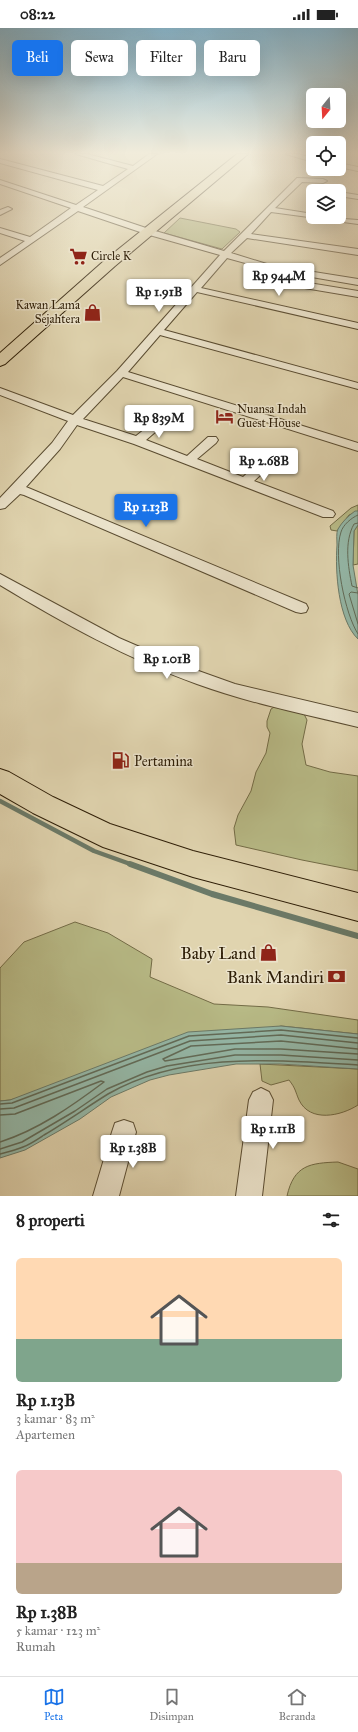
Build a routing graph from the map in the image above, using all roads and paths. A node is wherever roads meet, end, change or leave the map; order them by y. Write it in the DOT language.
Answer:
graph roads {
  1 [pos="76,208"];
  2 [pos="8,209"];
  3 [pos="78,209"];
  4 [pos="177,209"];
  5 [pos="270,210"];
  6 [pos="0,213"];
  7 [pos="306,215"];
  8 [pos="346,220"];
  9 [pos="358,222"];
  10 [pos="0,230"];
  11 [pos="149,232"];
  12 [pos="244,235"];
  13 [pos="31,240"];
  14 [pos="358,252"];
  15 [pos="225,255"];
  16 [pos="0,262"];
  17 [pos="269,267"];
  18 [pos="358,282"];
  19 [pos="195,288"];
  20 [pos="358,294"];
  21 [pos="358,326"];
  22 [pos="156,331"];
  23 [pos="0,361"];
  24 [pos="121,373"];
  25 [pos="358,386"];
  26 [pos="0,391"];
  27 [pos="164,419"];
  28 [pos="75,420"];
  29 [pos="212,440"];
  30 [pos="138,441"];
  31 [pos="358,447"];
  32 [pos="188,460"];
  33 [pos="266,463"];
  34 [pos="246,482"];
  35 [pos="17,489"];
  36 [pos="0,506"];
  37 [pos="328,514"];
  38 [pos="0,579"];
  39 [pos="301,608"];
  40 [pos="358,720"];
  41 [pos="0,780"];
  42 [pos="358,907"];
  43 [pos="261,1100"];
  44 [pos="124,1132"];
  45 [pos="106,1196"];
  46 [pos="249,1196"];
  1 -- 13 [label="street"];
  2 -- 6 [label="street"];
  3 -- 11 [label="street"];
  4 -- 11 [label="main road"];
  5 -- 7 [label="street"];
  5 -- 12 [label="street"];
  8 -- 9 [label="street"];
  10 -- 13 [label="street"];
  11 -- 15 [label="street"];
  11 -- 23 [label="main road"];
  12 -- 14 [label="street"];
  12 -- 15 [label="street"];
  13 -- 16 [label="street"];
  15 -- 17 [label="street"];
  15 -- 19 [label="street"];
  17 -- 18 [label="street"];
  17 -- 20 [label="street"];
  19 -- 21 [label="street"];
  19 -- 22 [label="street"];
  22 -- 24 [label="street"];
  22 -- 25 [label="street"];
  24 -- 28 [label="street"];
  24 -- 31 [label="street"];
  26 -- 28 [label="street"];
  27 -- 30 [label="street"];
  28 -- 30 [label="street"];
  28 -- 35 [label="street"];
  29 -- 32 [label="street"];
  30 -- 32 [label="street"];
  32 -- 34 [label="street"];
  33 -- 34 [label="street"];
  34 -- 37 [label="street"];
  35 -- 36 [label="street"];
  35 -- 39 [label="street"];
  38 -- 40 [label="street"];
  41 -- 42 [label="main road"];
  43 -- 46 [label="street"];
  44 -- 45 [label="street"];
}
